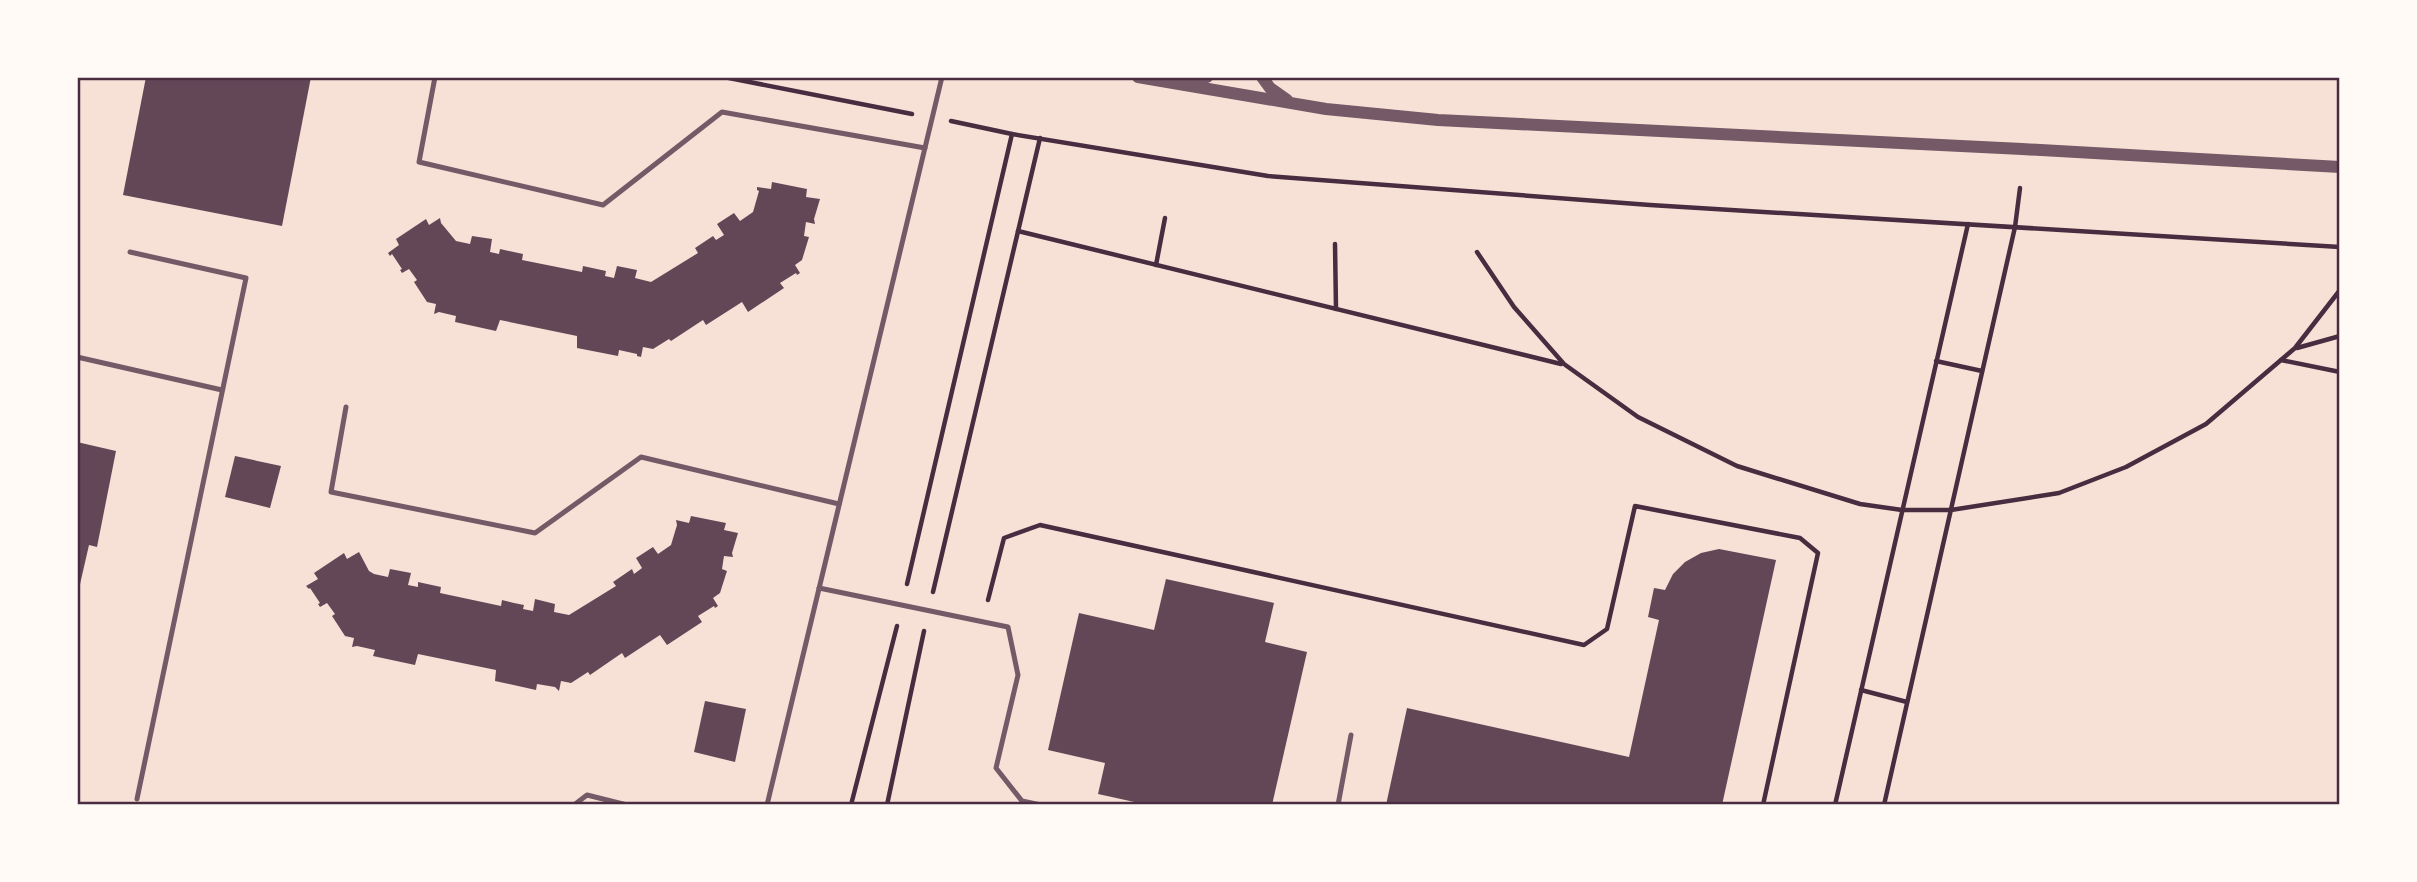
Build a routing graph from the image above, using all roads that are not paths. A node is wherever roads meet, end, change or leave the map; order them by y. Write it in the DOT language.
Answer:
graph roads {
  1 [pos="435,77"];
  2 [pos="942,77"];
  3 [pos="1138,77"];
  4 [pos="1207,77"];
  5 [pos="1262,77"];
  6 [pos="1182,85"];
  7 [pos="1298,104"];
  8 [pos="925,148"];
  9 [pos="2340,167"];
  10 [pos="130,252"];
  11 [pos="77,357"];
  12 [pos="222,390"];
  13 [pos="346,407"];
  14 [pos="839,504"];
  15 [pos="819,588"];
  16 [pos="1351,735"];
  17 [pos="137,799"];
  18 [pos="574,805"];
  19 [pos="627,805"];
  20 [pos="767,805"];
  21 [pos="1041,805"];
  22 [pos="1338,805"];
  1 -- 8 [label="lane"];
  2 -- 8 [label="lane"];
  3 -- 6 [label="street"];
  4 -- 6 [label="street"];
  5 -- 7 [label="street"];
  6 -- 7 [label="street"];
  7 -- 9 [label="street"];
  8 -- 14 [label="lane"];
  10 -- 12 [label="lane"];
  11 -- 12 [label="lane"];
  12 -- 17 [label="lane"];
  13 -- 14 [label="lane"];
  14 -- 15 [label="lane"];
  15 -- 20 [label="lane"];
  15 -- 21 [label="lane"];
  16 -- 22 [label="lane"];
  18 -- 19 [label="lane"];
}
